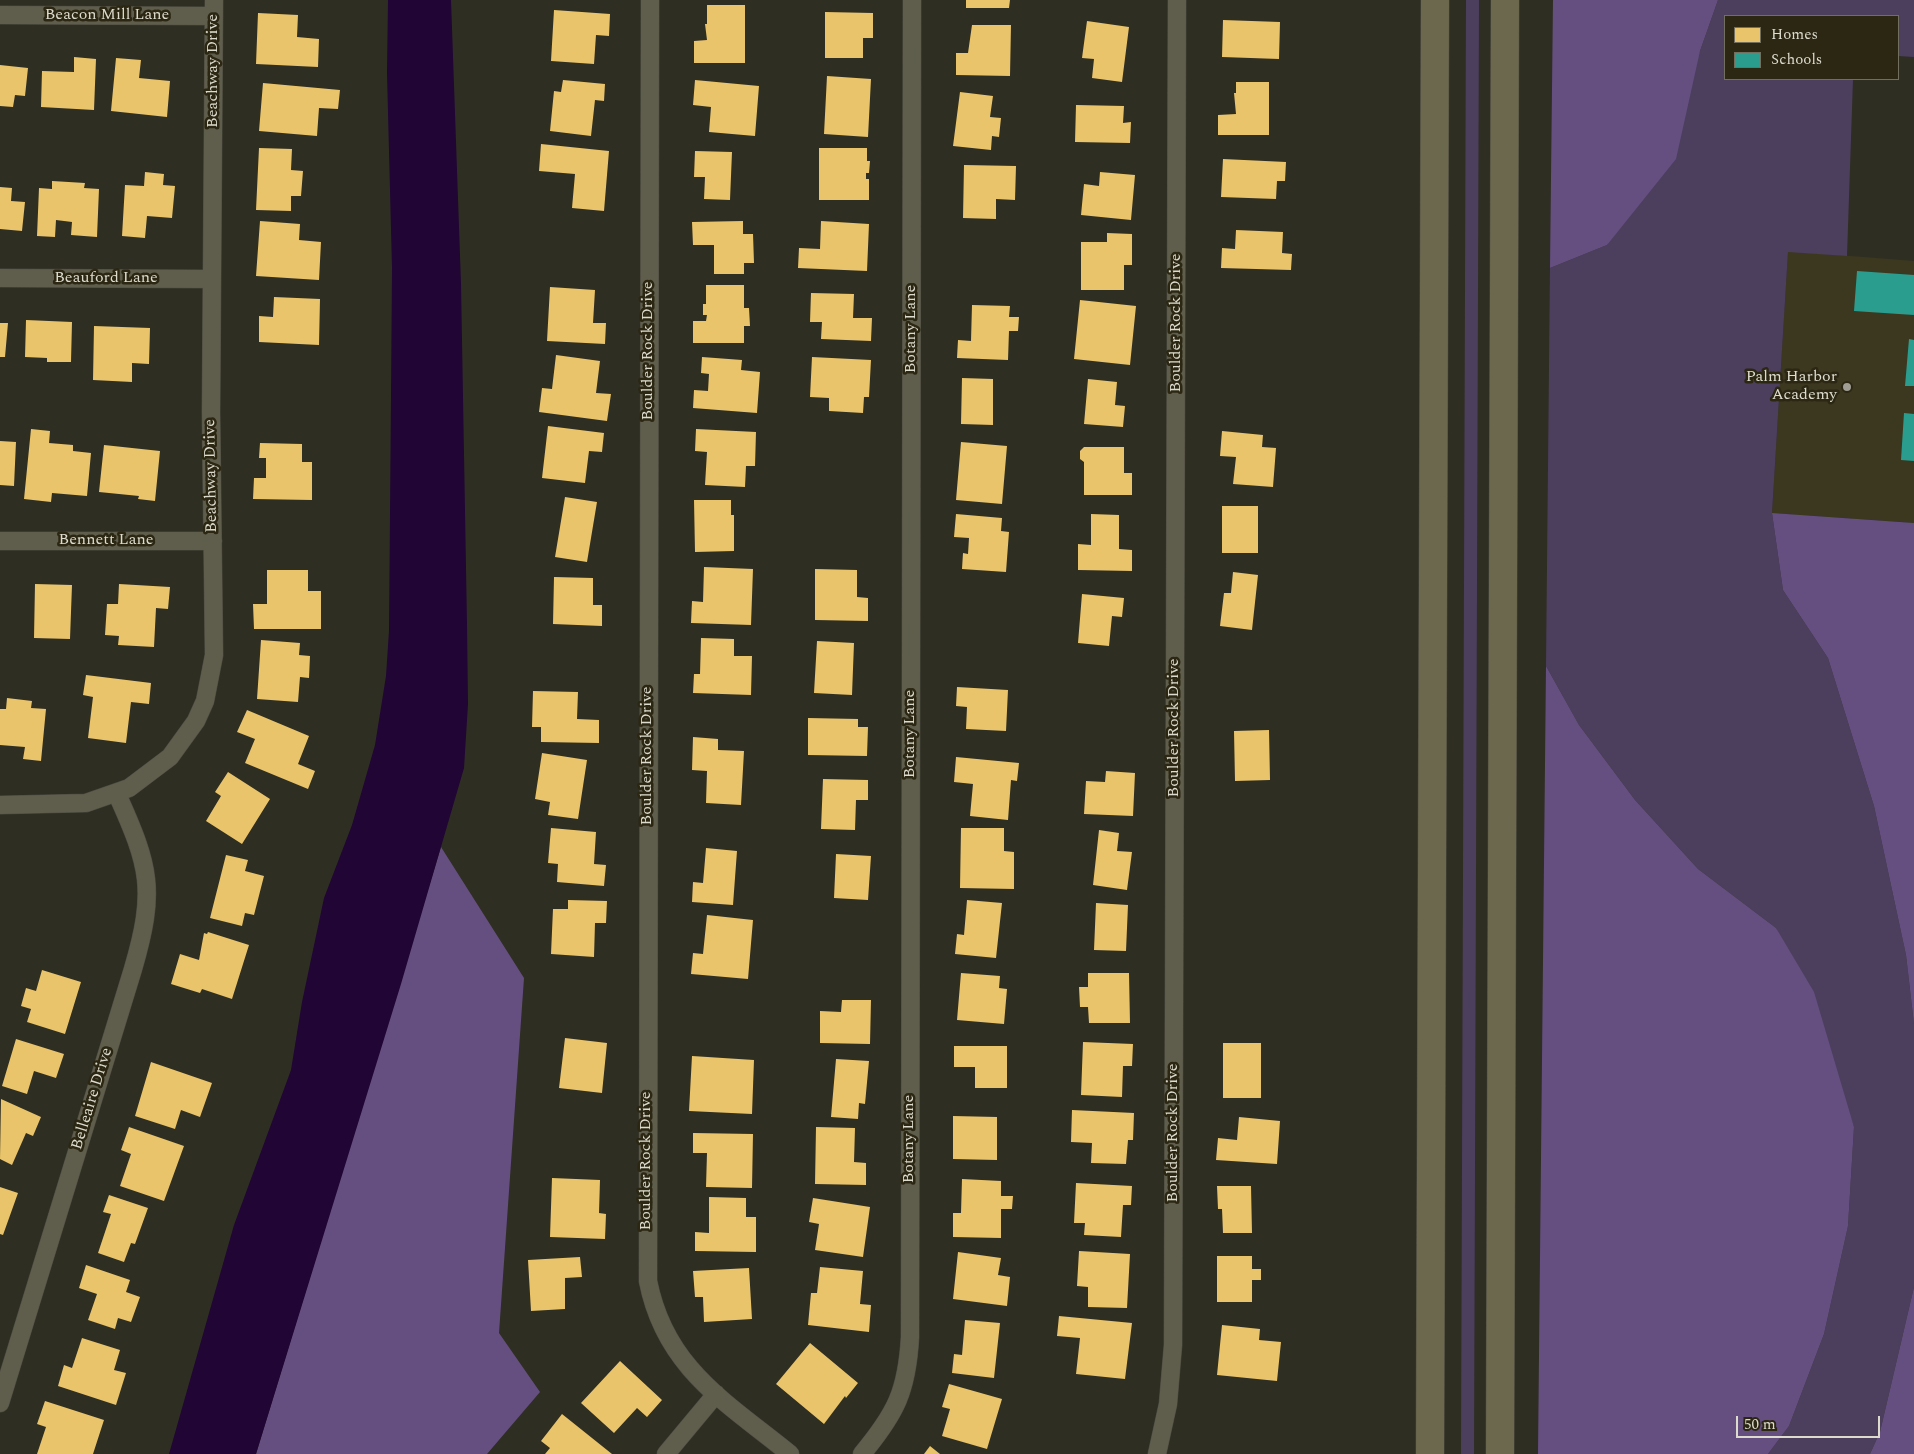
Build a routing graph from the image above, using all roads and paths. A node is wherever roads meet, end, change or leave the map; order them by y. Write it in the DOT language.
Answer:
graph roads {
  1 [pos="650,0"];
  2 [pos="912,0"];
  3 [pos="1177,0"];
  4 [pos="1435,0"];
  5 [pos="1505,0"];
  6 [pos="214,8"];
  7 [pos="0,15"];
  8 [pos="0,278"];
  9 [pos="212,279"];
  10 [pos="0,541"];
  11 [pos="212,541"];
  12 [pos="117,794"];
  13 [pos="0,806"];
  14 [pos="716,1394"];
  15 [pos="0,1403"];
  16 [pos="666,1454"];
  17 [pos="790,1454"];
  18 [pos="862,1454"];
  19 [pos="1157,1454"];
  20 [pos="1430,1454"];
  21 [pos="1500,1454"];
  1 -- 14 [label="street, Boulder Rock Drive"];
  2 -- 18 [label="street, Botany Lane"];
  3 -- 19 [label="street, Boulder Rock Drive"];
  4 -- 20 [label="highway"];
  5 -- 21 [label="highway"];
  6 -- 7 [label="street, Beacon Mill Lane"];
  6 -- 9 [label="street, Beachway Drive"];
  8 -- 9 [label="street, Beauford Lane"];
  9 -- 11 [label="street, Beachway Drive"];
  10 -- 11 [label="street, Bennett Lane"];
  11 -- 12 [label="street, Beachway Drive"];
  12 -- 13 [label="street, Beachway Drive"];
  12 -- 15 [label="street, Belleaire Drive"];
  14 -- 16 [label="street"];
  14 -- 17 [label="street, Boulder Rock Drive"];
}
